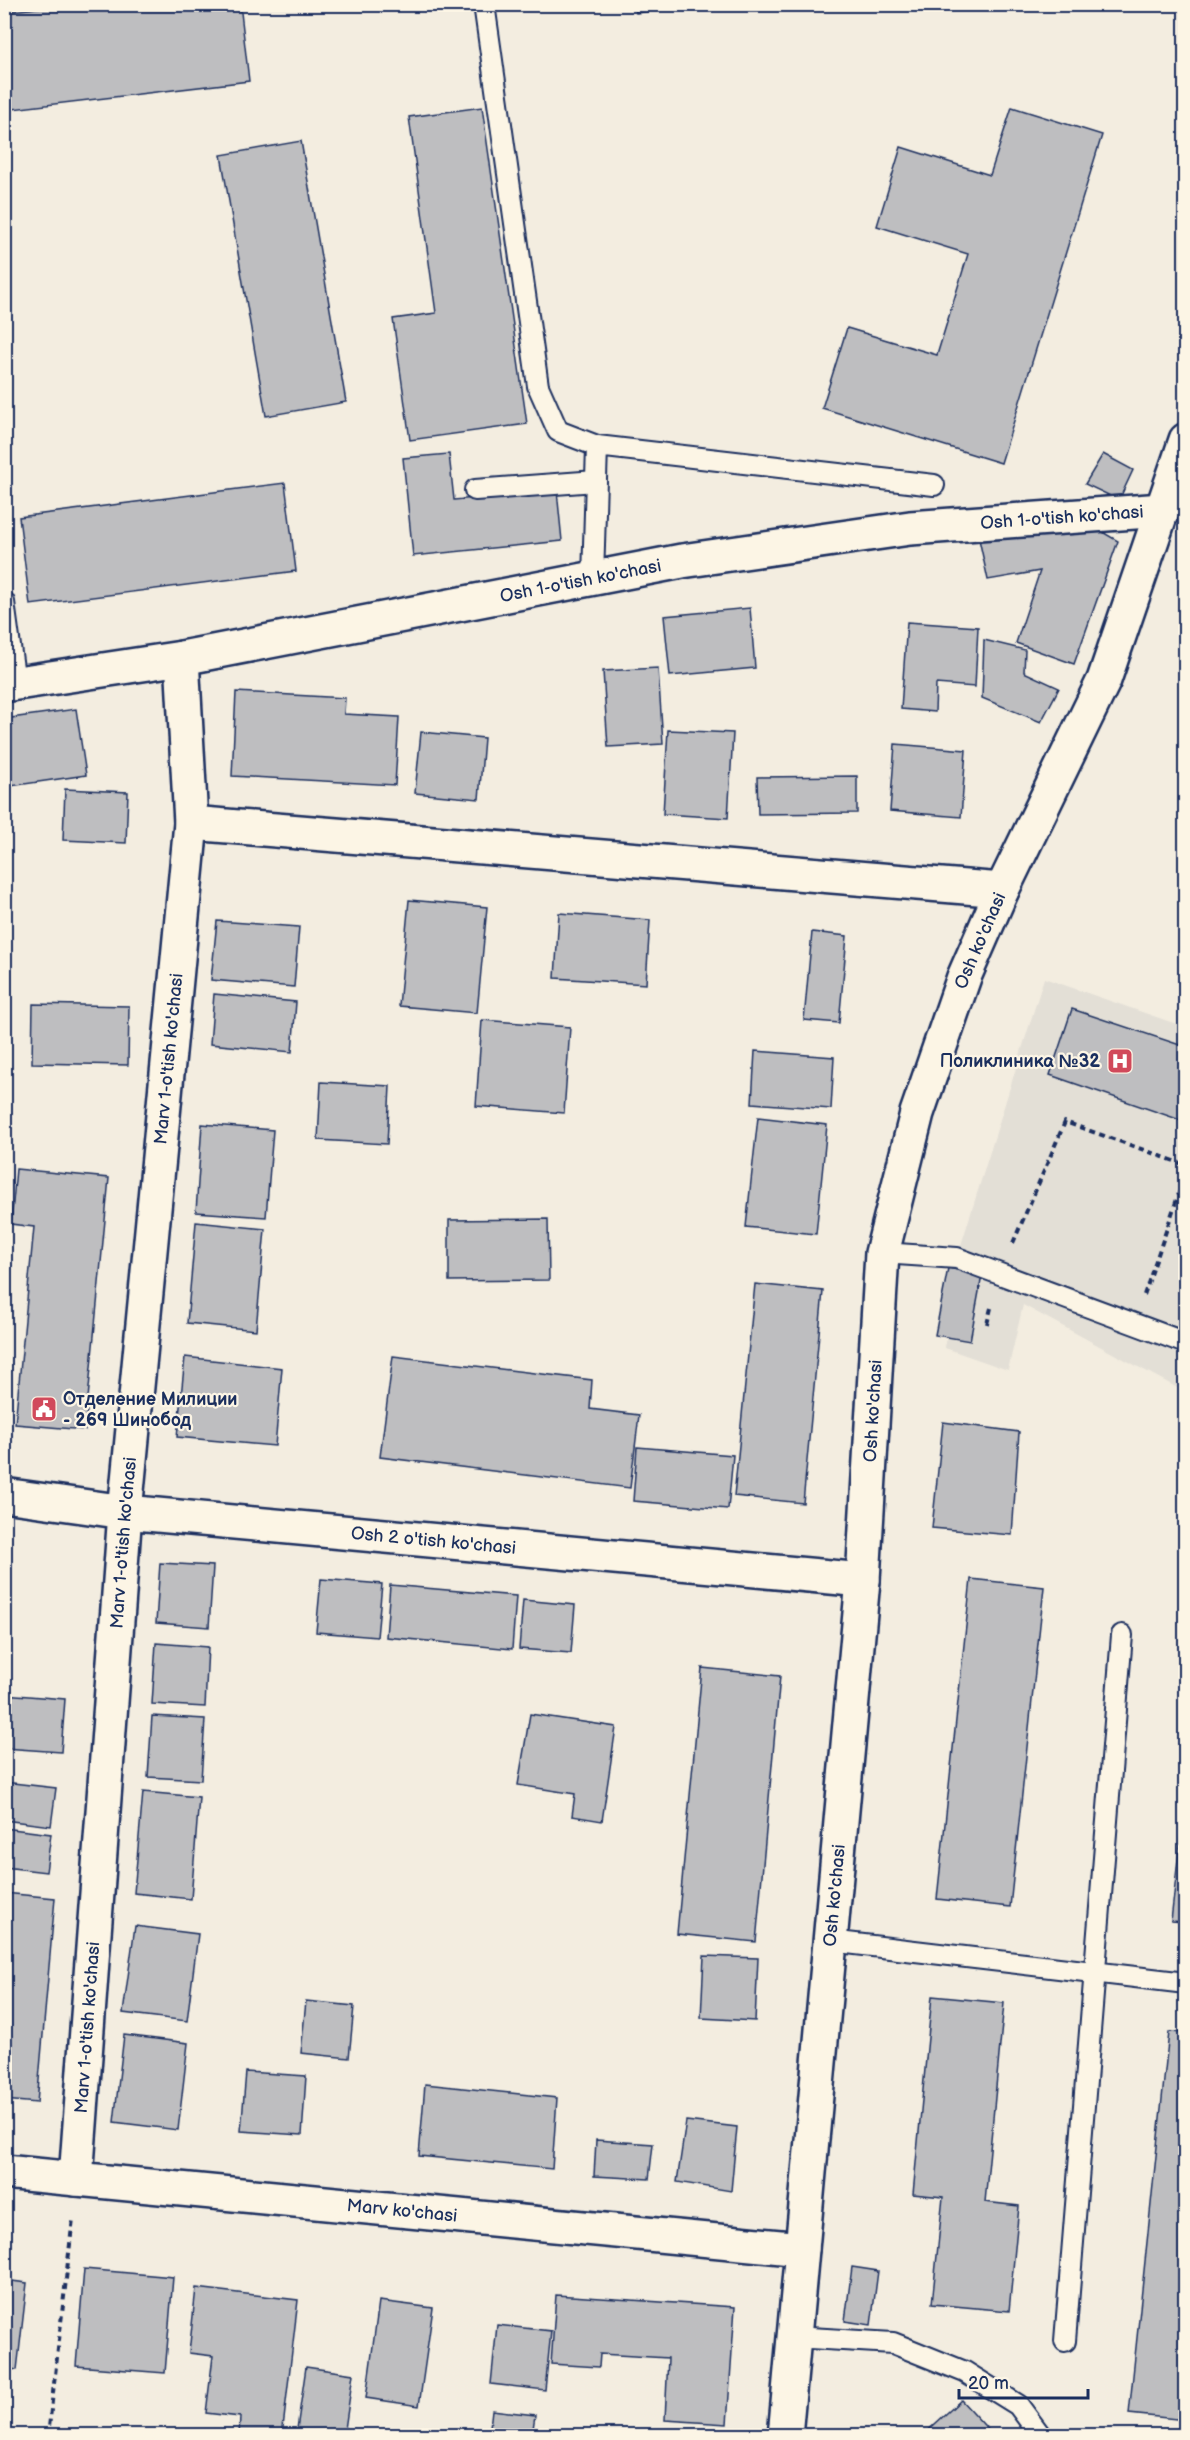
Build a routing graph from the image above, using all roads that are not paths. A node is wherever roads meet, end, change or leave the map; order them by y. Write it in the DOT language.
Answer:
graph roads {
  1 [pos="484,4"];
  2 [pos="1185,440"];
  3 [pos="597,446"];
  4 [pos="596,481"];
  5 [pos="934,485"];
  6 [pos="475,490"];
  7 [pos="1163,510"];
  8 [pos="593,578"];
  9 [pos="4,602"];
  10 [pos="182,658"];
  11 [pos="10,684"];
  12 [pos="191,823"];
  13 [pos="1002,890"];
  14 [pos="882,1253"];
  15 [pos="1185,1343"];
  16 [pos="4,1495"];
  17 [pos="125,1512"];
  18 [pos="863,1580"];
  19 [pos="1122,1635"];
  20 [pos="830,1941"];
  21 [pos="1095,1973"];
  22 [pos="1185,1983"];
  23 [pos="4,2172"];
  24 [pos="76,2179"];
  25 [pos="802,2249"];
  26 [pos="793,2337"];
  27 [pos="1065,2341"];
  28 [pos="785,2436"];
  29 [pos="1041,2436"];
  1 -- 3 [label="lane"];
  2 -- 7 [label="street, Osh ko'chasi"];
  3 -- 4 [label="lane"];
  3 -- 5 [label="lane"];
  4 -- 6 [label="lane"];
  4 -- 8 [label="lane"];
  7 -- 8 [label="street, Osh 1-o'tish ko'chasi"];
  7 -- 13 [label="street, Osh ko'chasi"];
  8 -- 10 [label="street, Osh 1-o'tish ko'chasi"];
  9 -- 11 [label="lane"];
  10 -- 11 [label="street, Osh 1-o'tish ko'chasi"];
  10 -- 12 [label="street, Marv 1-o'tish ko'chasi"];
  12 -- 13 [label="street"];
  12 -- 17 [label="street, Marv 1-o'tish ko'chasi"];
  13 -- 14 [label="street, Osh ko'chasi"];
  14 -- 15 [label="lane"];
  14 -- 18 [label="street, Osh ko'chasi"];
  16 -- 17 [label="street, Osh 2 o'tish ko'chasi"];
  17 -- 18 [label="street, Osh 2 o'tish ko'chasi"];
  17 -- 24 [label="street, Marv 1-o'tish ko'chasi"];
  18 -- 20 [label="street, Osh ko'chasi"];
  19 -- 21 [label="lane"];
  20 -- 21 [label="lane"];
  20 -- 25 [label="street, Osh ko'chasi"];
  21 -- 22 [label="lane"];
  21 -- 27 [label="lane"];
  23 -- 24 [label="street, Marv ko'chasi"];
  24 -- 25 [label="street, Marv ko'chasi"];
  25 -- 26 [label="street, Osh ko'chasi"];
  26 -- 28 [label="street, Osh ko'chasi"];
  26 -- 29 [label="lane"];
}
